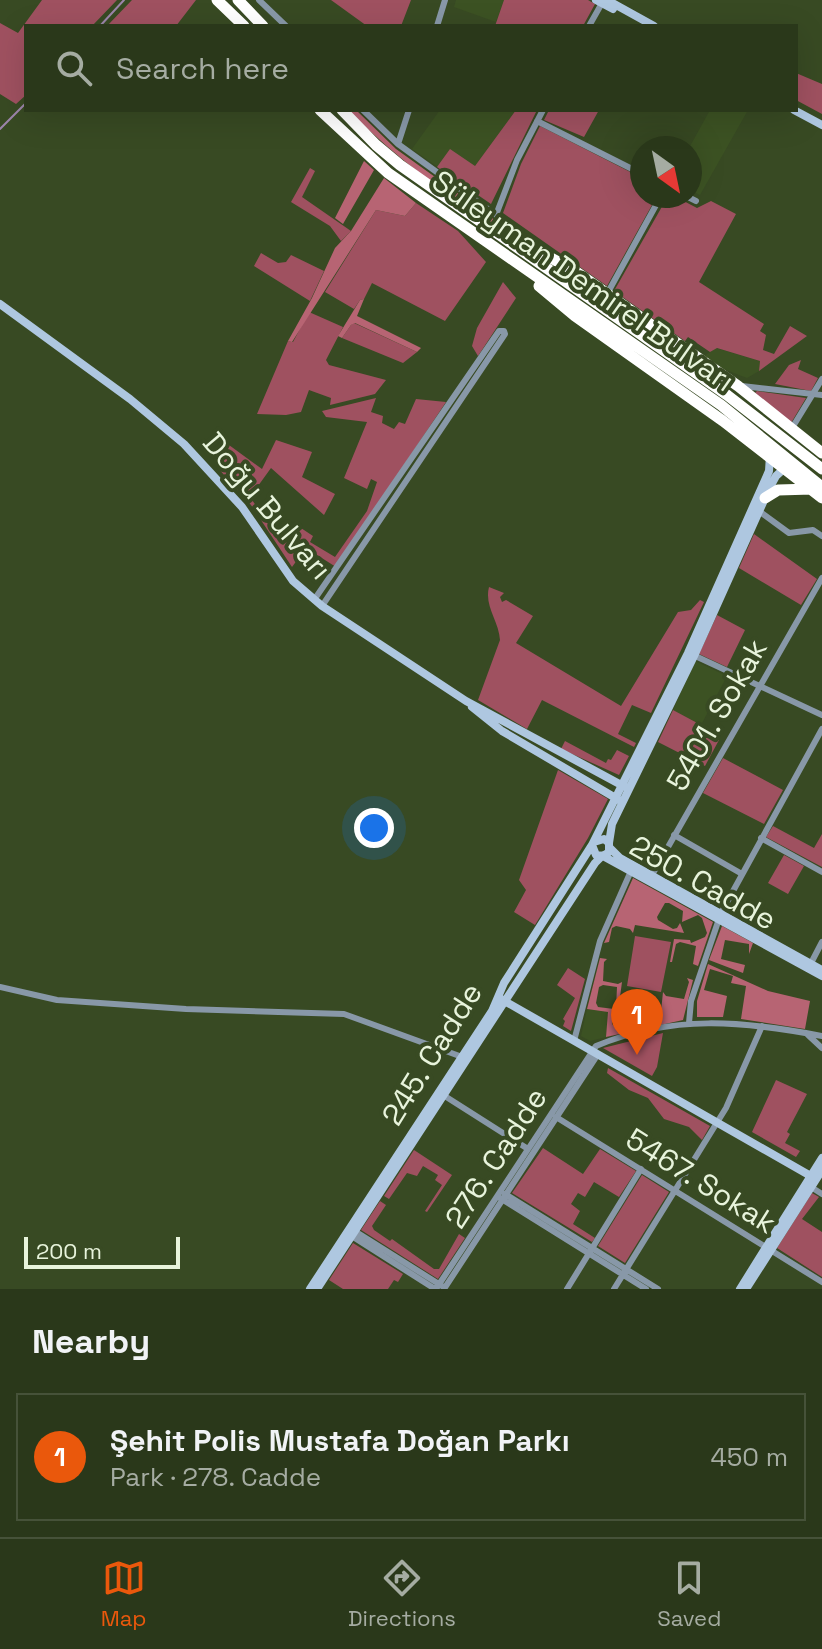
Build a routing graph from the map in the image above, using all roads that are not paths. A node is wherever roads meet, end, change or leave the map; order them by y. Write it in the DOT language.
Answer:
graph roads {
  1 [pos="217,0"];
  2 [pos="238,0"];
  3 [pos="259,0"];
  4 [pos="445,0"];
  5 [pos="602,1"];
  6 [pos="242,24"];
  7 [pos="261,24"];
  8 [pos="284,24"];
  9 [pos="438,24"];
  10 [pos="590,24"];
  11 [pos="640,24"];
  12 [pos="650,24"];
  13 [pos="798,108"];
  14 [pos="798,109"];
  15 [pos="322,112"];
  16 [pos="344,112"];
  17 [pos="365,112"];
  18 [pos="408,112"];
  19 [pos="542,112"];
  20 [pos="822,119"];
  21 [pos="537,121"];
  22 [pos="822,125"];
  23 [pos="398,144"];
  24 [pos="630,168"];
  25 [pos="654,208"];
  26 [pos="471,216"];
  27 [pos="509,258"];
  28 [pos="607,294"];
  29 [pos="0,304"];
  30 [pos="822,379"];
  31 [pos="738,386"];
  32 [pos="812,394"];
  33 [pos="822,395"];
  34 [pos="724,400"];
  35 [pos="763,405"];
  36 [pos="792,428"];
  37 [pos="739,433"];
  38 [pos="822,453"];
  39 [pos="768,457"];
  40 [pos="822,462"];
  41 [pos="786,468"];
  42 [pos="822,469"];
  43 [pos="819,492"];
  44 [pos="765,498"];
  45 [pos="759,511"];
  46 [pos="822,536"];
  47 [pos="822,578"];
  48 [pos="318,603"];
  49 [pos="691,654"];
  50 [pos="758,686"];
  51 [pos="466,701"];
  52 [pos="822,715"];
  53 [pos="822,729"];
  54 [pos="626,787"];
  55 [pos="620,800"];
  56 [pos="674,835"];
  57 [pos="761,838"];
  58 [pos="593,843"];
  59 [pos="609,846"];
  60 [pos="603,856"];
  61 [pos="631,871"];
  62 [pos="822,872"];
  63 [pos="742,874"];
  64 [pos="652,875"];
  65 [pos="720,916"];
  66 [pos="822,942"];
  67 [pos="809,966"];
  68 [pos="822,970"];
  69 [pos="822,976"];
  70 [pos="0,987"];
  71 [pos="502,999"];
  72 [pos="689,1023"];
  73 [pos="762,1026"];
  74 [pos="806,1033"];
  75 [pos="822,1036"];
  76 [pos="574,1041"];
  77 [pos="822,1048"];
  78 [pos="595,1052"];
  79 [pos="465,1058"];
  80 [pos="441,1094"];
  81 [pos="556,1117"];
  82 [pos="718,1122"];
  83 [pos="528,1149"];
  84 [pos="822,1158"];
  85 [pos="641,1169"];
  86 [pos="822,1170"];
  87 [pos="814,1177"];
  88 [pos="811,1187"];
  89 [pos="675,1190"];
  90 [pos="822,1194"];
  91 [pos="501,1195"];
  92 [pos="351,1232"];
  93 [pos="769,1248"];
  94 [pos="591,1251"];
  95 [pos="624,1272"];
  96 [pos="822,1282"];
  97 [pos="440,1288"];
  98 [pos="310,1289"];
  99 [pos="317,1289"];
  100 [pos="567,1289"];
  101 [pos="614,1289"];
  102 [pos="646,1289"];
  103 [pos="658,1289"];
  104 [pos="740,1289"];
  105 [pos="746,1289"];
  1 -- 6 [label="highway"];
  2 -- 7 [label="highway"];
  3 -- 8 [label="street"];
  4 -- 9 [label="street"];
  5 -- 10 [label="street"];
  5 -- 11 [label="street"];
  5 -- 12 [label="street"];
  13 -- 20 [label="street"];
  14 -- 22 [label="street"];
  15 -- 27 [label="highway, Süleyman Demirel Bulvarı"];
  16 -- 26 [label="highway, Süleyman Demirel Bulvarı"];
  17 -- 23 [label="street"];
  18 -- 23 [label="street"];
  19 -- 21 [label="street"];
  21 -- 23 [label="street"];
  21 -- 24 [label="street"];
  25 -- 28 [label="street"];
  26 -- 28 [label="highway"];
  26 -- 34 [label="highway, Süleyman Demirel Bulvarı"];
  27 -- 34 [label="highway, Süleyman Demirel Bulvarı"];
  27 -- 37 [label="highway"];
  28 -- 31 [label="highway"];
  29 -- 48 [label="street, Doğu Bulvarı"];
  30 -- 32 [label="street"];
  31 -- 32 [label="street"];
  31 -- 35 [label="highway"];
  32 -- 33 [label="street"];
  32 -- 36 [label="street"];
  34 -- 42 [label="highway, Süleyman Demirel Bulvarı"];
  34 -- 43 [label="highway, Süleyman Demirel Bulvarı"];
  35 -- 36 [label="highway"];
  35 -- 37 [label="highway"];
  36 -- 38 [label="highway"];
  36 -- 39 [label="street"];
  36 -- 41 [label="street"];
  37 -- 39 [label="highway"];
  39 -- 41 [label="highway"];
  39 -- 49 [label="street, 245. Cadde"];
  40 -- 43 [label="highway"];
  41 -- 43 [label="highway"];
  41 -- 44 [label="street, 245. Cadde"];
  43 -- 44 [label="highway"];
  44 -- 45 [label="street, 245. Cadde"];
  45 -- 46 [label="street"];
  45 -- 49 [label="street, 245. Cadde"];
  47 -- 50 [label="street, 5401. Sokak"];
  48 -- 48 [label="street"];
  48 -- 51 [label="street, Doğu Bulvarı"];
  49 -- 50 [label="street"];
  49 -- 54 [label="street, 245. Cadde"];
  50 -- 52 [label="street"];
  50 -- 56 [label="street, 5401. Sokak"];
  51 -- 54 [label="street, Doğu Bulvarı"];
  51 -- 55 [label="street, Doğu Bulvarı"];
  53 -- 57 [label="street"];
  54 -- 55 [label="street, 245. Cadde"];
  55 -- 58 [label="street, 245. Cadde"];
  55 -- 59 [label="street, 245. Cadde"];
  56 -- 63 [label="street"];
  56 -- 64 [label="street, 5401. Sokak"];
  57 -- 62 [label="street"];
  57 -- 63 [label="street"];
  58 -- 59 [label="street"];
  58 -- 60 [label="street"];
  58 -- 71 [label="street, 245. Cadde"];
  59 -- 60 [label="street"];
  59 -- 64 [label="street, 250. Cadde"];
  60 -- 61 [label="street, 250. Cadde"];
  60 -- 71 [label="street, 245. Cadde"];
  61 -- 65 [label="street, 250. Cadde"];
  61 -- 76 [label="street"];
  63 -- 65 [label="street"];
  64 -- 65 [label="street, 250. Cadde"];
  65 -- 67 [label="street, 250. Cadde"];
  65 -- 72 [label="street"];
  66 -- 67 [label="street"];
  67 -- 68 [label="street, 250. Cadde"];
  67 -- 69 [label="street, 250. Cadde"];
  70 -- 79 [label="street"];
  71 -- 76 [label="street"];
  71 -- 79 [label="street, 245. Cadde"];
  72 -- 73 [label="street"];
  72 -- 78 [label="street"];
  73 -- 74 [label="street"];
  73 -- 82 [label="street"];
  74 -- 75 [label="street"];
  74 -- 77 [label="street"];
  76 -- 78 [label="street"];
  78 -- 81 [label="street, 276. Cadde"];
  78 -- 82 [label="street"];
  78 -- 83 [label="street, 276. Cadde"];
  79 -- 80 [label="street, 245. Cadde"];
  80 -- 83 [label="street"];
  80 -- 92 [label="street, 245. Cadde"];
  81 -- 85 [label="street, 5467. Sokak"];
  81 -- 91 [label="street, 276. Cadde"];
  82 -- 87 [label="street"];
  82 -- 89 [label="street"];
  83 -- 91 [label="street, 276. Cadde"];
  84 -- 87 [label="street"];
  85 -- 89 [label="street, 5467. Sokak"];
  85 -- 94 [label="street"];
  86 -- 87 [label="street"];
  87 -- 88 [label="street"];
  87 -- 93 [label="street"];
  88 -- 90 [label="street"];
  88 -- 93 [label="street"];
  89 -- 93 [label="street, 5467. Sokak"];
  89 -- 95 [label="street"];
  91 -- 94 [label="street"];
  91 -- 97 [label="street, 276. Cadde"];
  92 -- 97 [label="street"];
  92 -- 98 [label="street, 245. Cadde"];
  92 -- 99 [label="street, 245. Cadde"];
  93 -- 96 [label="street, 5467. Sokak"];
  93 -- 104 [label="street"];
  93 -- 105 [label="street"];
  94 -- 95 [label="street"];
  94 -- 100 [label="street"];
  95 -- 101 [label="street"];
  95 -- 102 [label="street"];
  95 -- 103 [label="street"];
}
